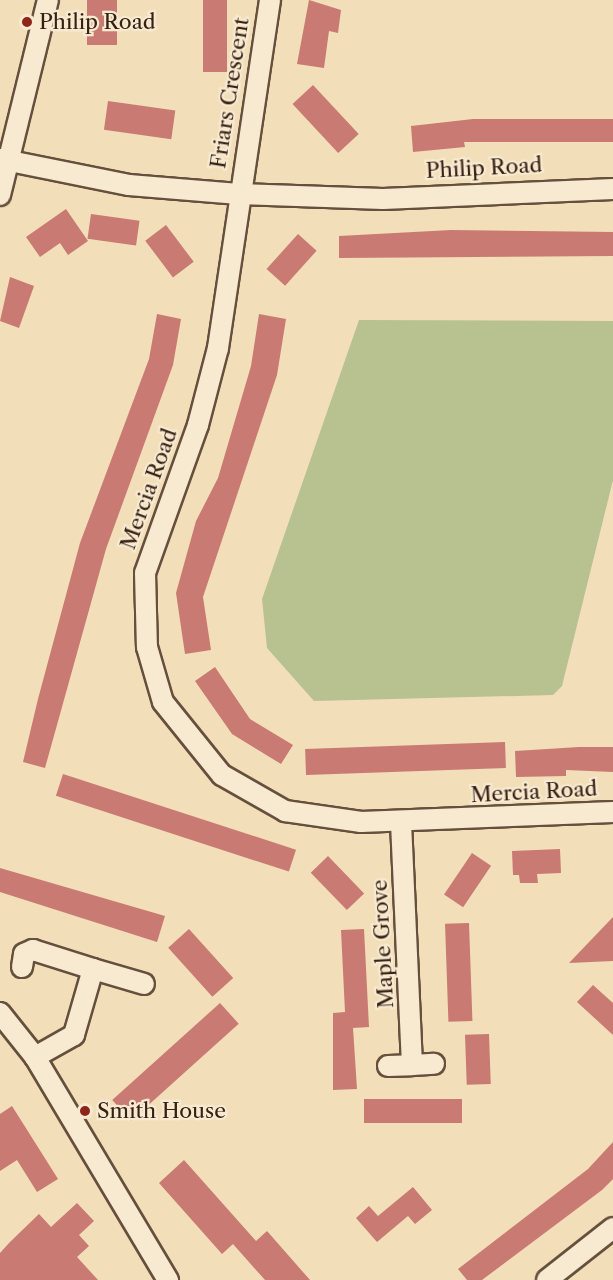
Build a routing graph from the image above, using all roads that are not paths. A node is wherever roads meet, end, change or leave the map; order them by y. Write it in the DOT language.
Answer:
graph roads {
  1 [pos="48,0"];
  2 [pos="270,0"];
  3 [pos="5,161"];
  4 [pos="613,189"];
  5 [pos="239,194"];
  6 [pos="0,195"];
  7 [pos="613,813"];
  8 [pos="401,822"];
  9 [pos="22,967"];
  10 [pos="93,969"];
  11 [pos="144,984"];
  12 [pos="0,1013"];
  13 [pos="34,1057"];
  14 [pos="434,1064"];
  15 [pos="412,1065"];
  16 [pos="388,1066"];
  17 [pos="613,1228"];
  18 [pos="168,1280"];
  19 [pos="547,1280"];
  1 -- 3 [label="street"];
  2 -- 5 [label="street, Friars Crescent"];
  3 -- 5 [label="street, Philip Road"];
  3 -- 6 [label="street"];
  4 -- 5 [label="street, Philip Road"];
  5 -- 8 [label="street, Mercia Road"];
  7 -- 8 [label="street, Mercia Road"];
  8 -- 15 [label="street, Maple Grove"];
  9 -- 10 [label="street"];
  10 -- 11 [label="street"];
  10 -- 13 [label="street"];
  12 -- 13 [label="street"];
  13 -- 18 [label="street"];
  14 -- 15 [label="street"];
  15 -- 16 [label="street"];
  17 -- 19 [label="street"];
}
